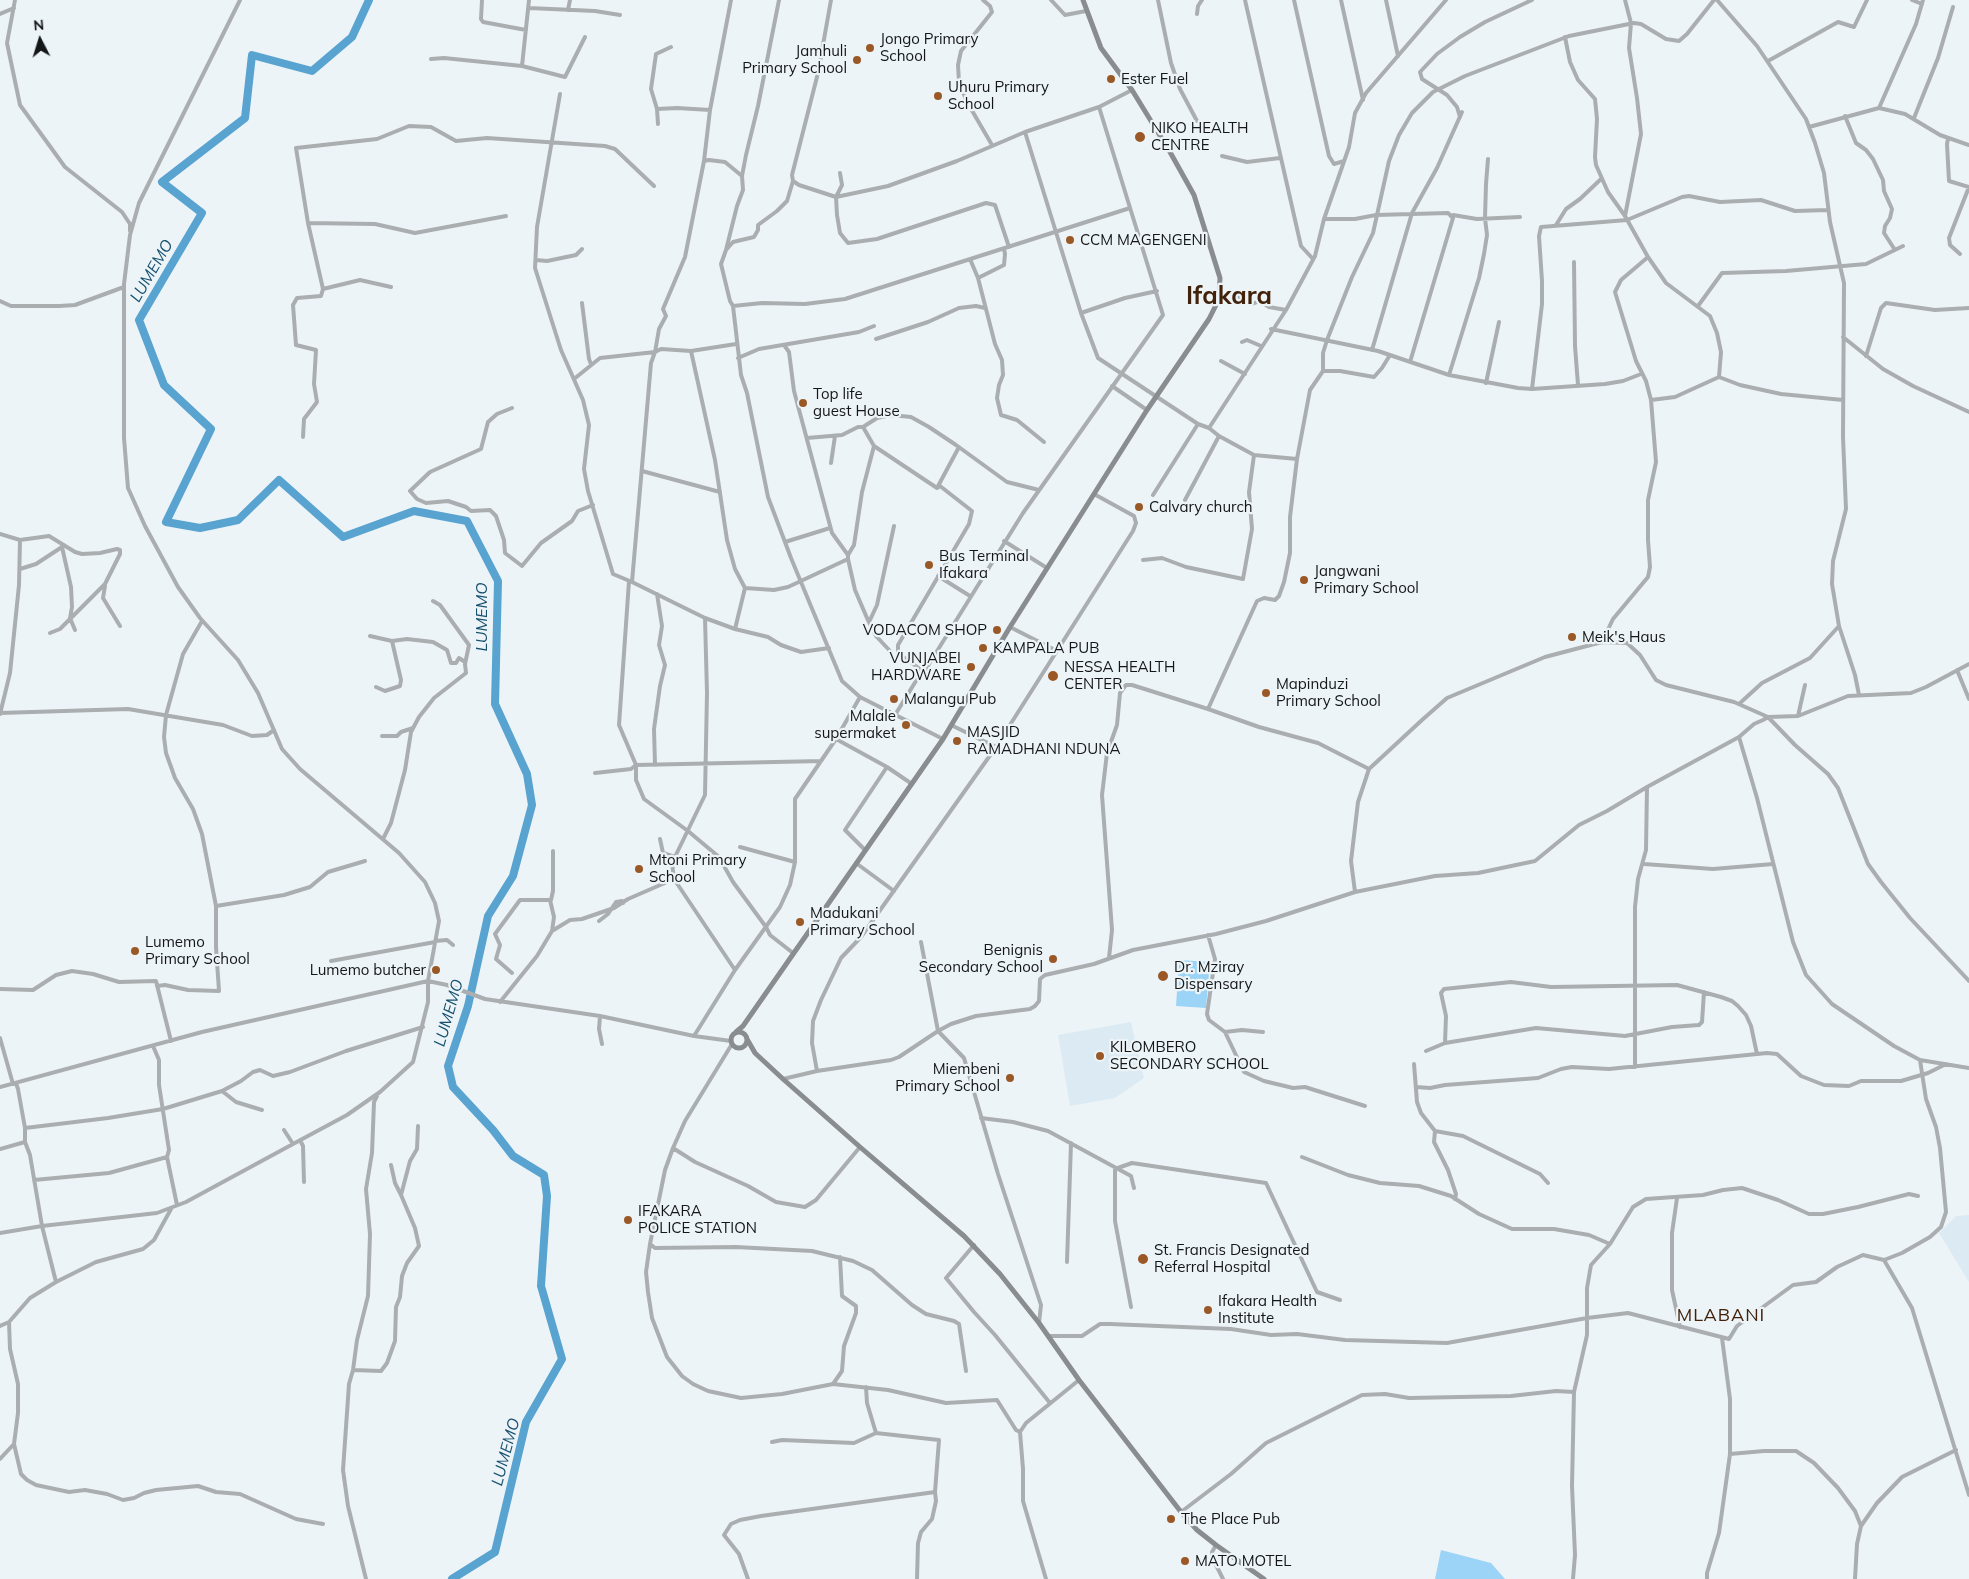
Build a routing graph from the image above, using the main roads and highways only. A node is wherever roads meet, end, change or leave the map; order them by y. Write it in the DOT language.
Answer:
graph roads {
  1 [pos="1083,0"];
  2 [pos="745,1021"];
  3 [pos="736,1032"];
  4 [pos="746,1037"];
  5 [pos="739,1048"];
  6 [pos="755,1053"];
  7 [pos="1264,1579"];
  1 -- 2 [label="main road"];
  2 -- 3 [label="main road"];
  2 -- 4 [label="main road"];
  3 -- 4 [label="main road"];
  3 -- 5 [label="main road"];
  4 -- 5 [label="main road"];
  4 -- 6 [label="main road"];
  5 -- 6 [label="main road"];
  6 -- 7 [label="main road"];
}
